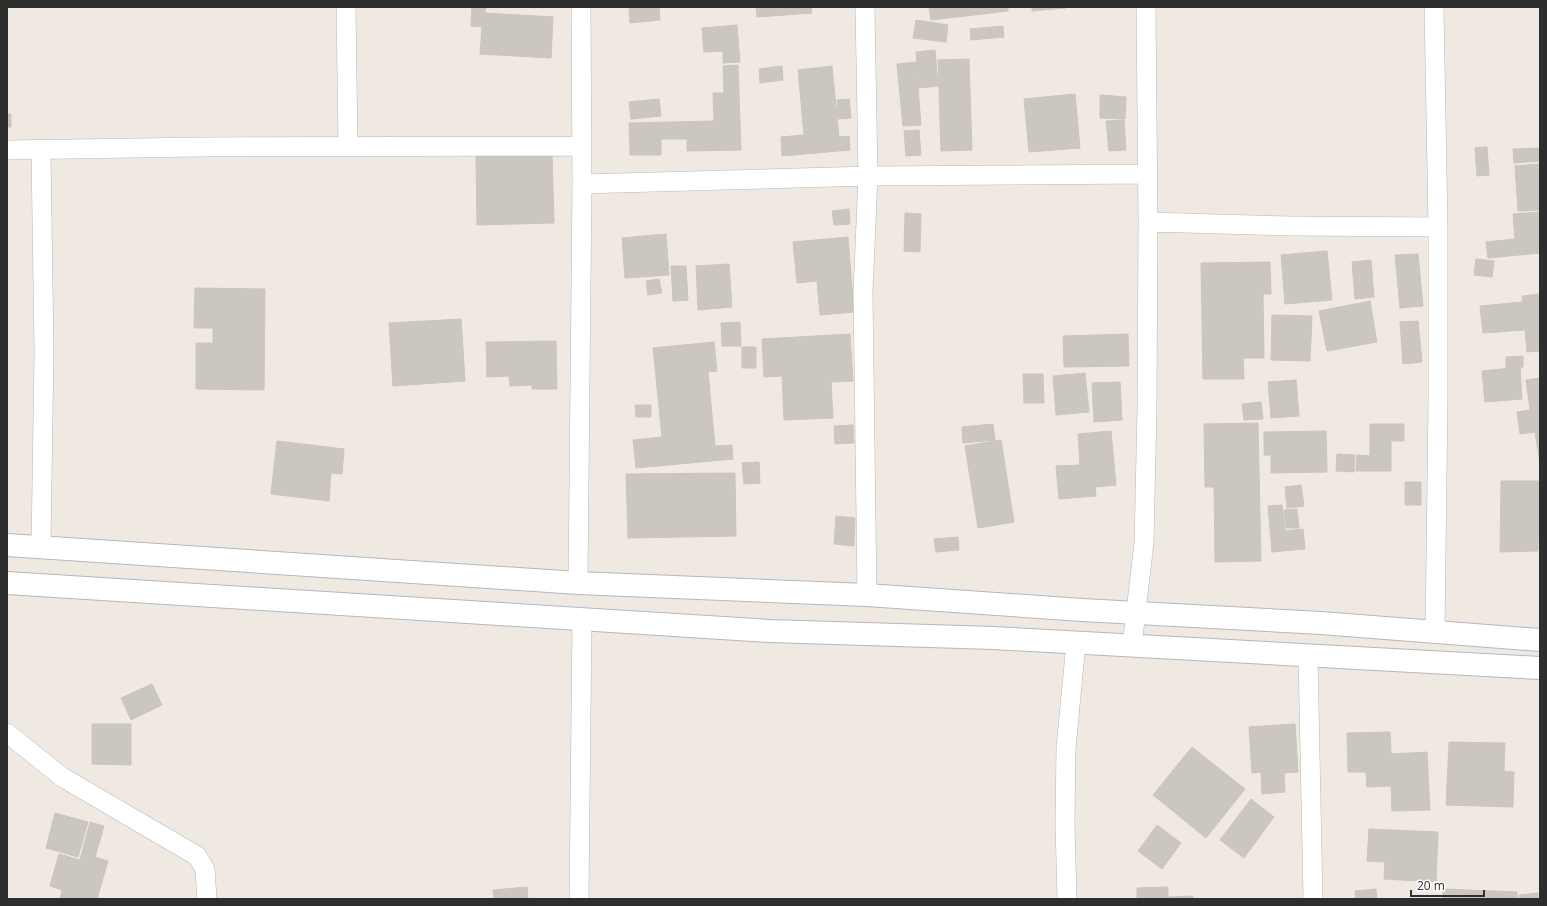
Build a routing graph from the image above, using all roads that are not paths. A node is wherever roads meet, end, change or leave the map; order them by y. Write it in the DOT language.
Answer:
graph roads {
  1 [pos="346,7"];
  2 [pos="581,7"];
  3 [pos="865,7"];
  4 [pos="1148,7"];
  5 [pos="1434,7"];
  6 [pos="348,146"];
  7 [pos="581,146"];
  8 [pos="7,150"];
  9 [pos="41,150"];
  10 [pos="1147,174"];
  11 [pos="868,176"];
  12 [pos="582,184"];
  13 [pos="1148,222"];
  14 [pos="1438,227"];
  15 [pos="7,545"];
  16 [pos="41,547"];
  17 [pos="7,583"];
  18 [pos="578,583"];
  19 [pos="867,595"];
  20 [pos="1135,612"];
  21 [pos="582,620"];
  22 [pos="1435,633"];
  23 [pos="1540,640"];
  24 [pos="1076,643"];
  25 [pos="1132,646"];
  26 [pos="1308,655"];
  27 [pos="1540,668"];
  28 [pos="7,733"];
  29 [pos="207,899"];
  30 [pos="579,899"];
  31 [pos="1067,899"];
  32 [pos="1313,899"];
  1 -- 6 [label="street"];
  2 -- 7 [label="street"];
  3 -- 11 [label="street"];
  4 -- 10 [label="street"];
  5 -- 14 [label="street"];
  6 -- 7 [label="street"];
  6 -- 9 [label="street"];
  7 -- 12 [label="street"];
  8 -- 9 [label="street"];
  9 -- 16 [label="street"];
  10 -- 11 [label="street"];
  10 -- 13 [label="street"];
  11 -- 12 [label="street"];
  11 -- 19 [label="street"];
  12 -- 18 [label="street"];
  13 -- 14 [label="street"];
  13 -- 20 [label="street"];
  14 -- 22 [label="street"];
  15 -- 16 [label="street"];
  16 -- 18 [label="street"];
  17 -- 21 [label="street"];
  18 -- 19 [label="street"];
  19 -- 20 [label="street"];
  20 -- 22 [label="street"];
  20 -- 25 [label="street"];
  21 -- 24 [label="street"];
  21 -- 30 [label="street"];
  22 -- 23 [label="street"];
  24 -- 25 [label="street"];
  24 -- 31 [label="street"];
  25 -- 26 [label="street"];
  26 -- 27 [label="street"];
  26 -- 32 [label="street"];
  28 -- 29 [label="street"];
}
